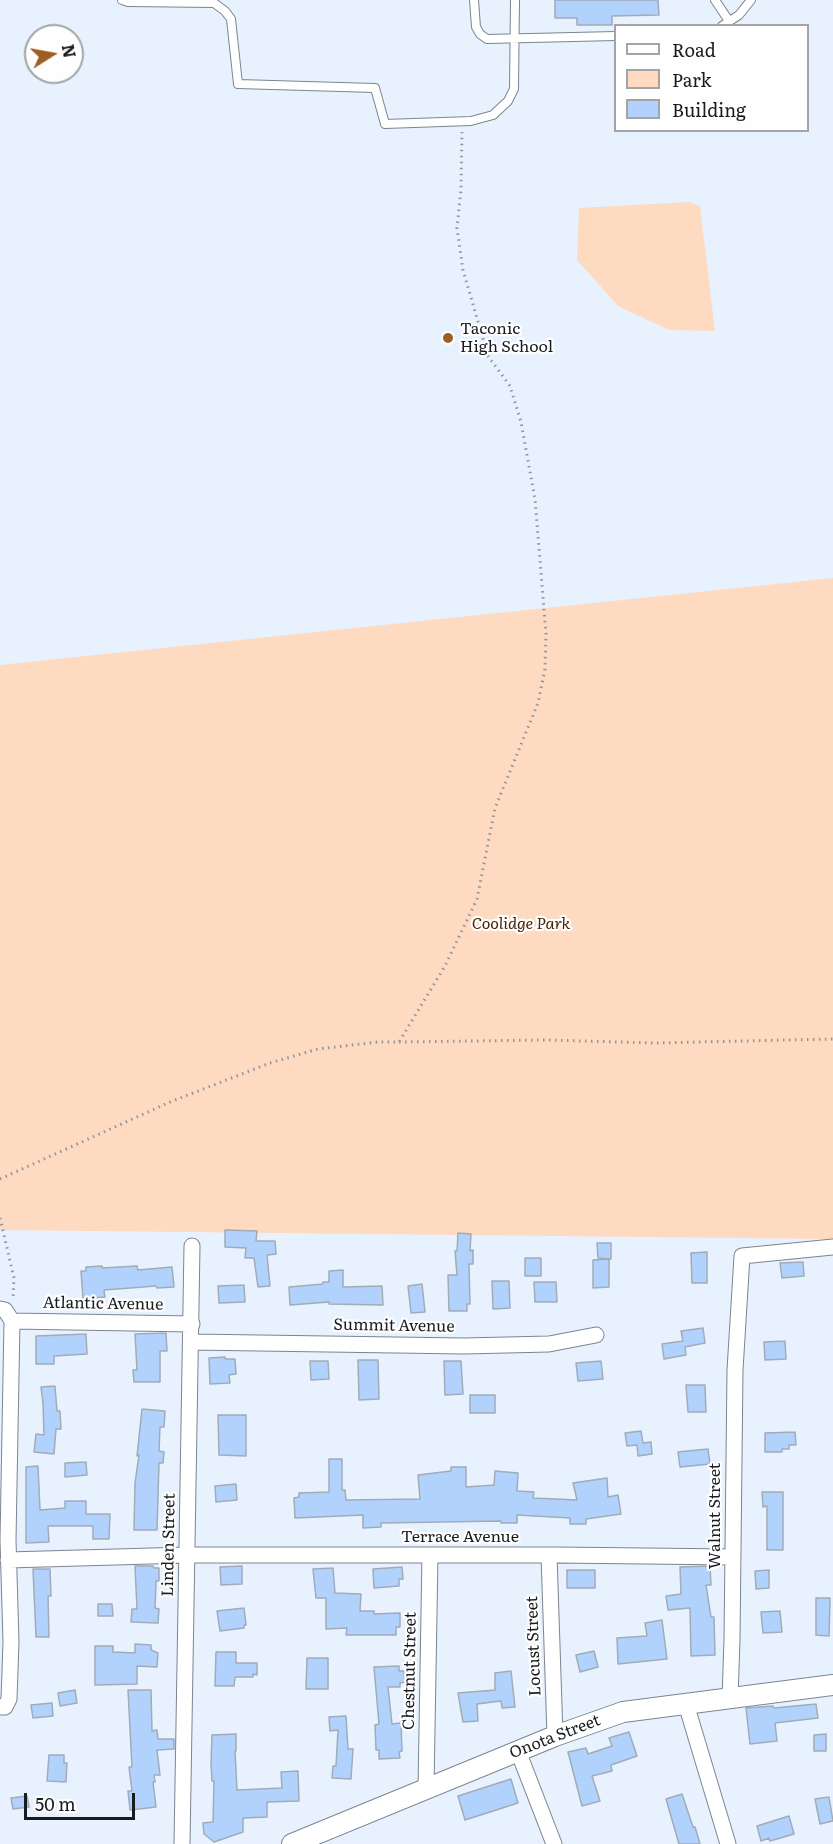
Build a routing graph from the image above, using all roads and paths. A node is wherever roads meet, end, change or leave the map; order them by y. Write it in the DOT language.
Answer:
graph roads {
  1 [pos="122,0"];
  2 [pos="474,0"];
  3 [pos="515,0"];
  4 [pos="715,0"];
  5 [pos="752,0"];
  6 [pos="726,23"];
  7 [pos="614,36"];
  8 [pos="516,38"];
  9 [pos="462,122"];
  10 [pos="833,1039"];
  11 [pos="399,1042"];
  12 [pos="0,1179"];
  13 [pos="0,1218"];
  14 [pos="192,1246"];
  15 [pos="833,1247"];
  16 [pos="0,1309"];
  17 [pos="12,1321"];
  18 [pos="192,1324"];
  19 [pos="596,1335"];
  20 [pos="191,1342"];
  21 [pos="4,1517"];
  22 [pos="187,1555"];
  23 [pos="430,1555"];
  24 [pos="549,1555"];
  25 [pos="733,1557"];
  26 [pos="8,1560"];
  27 [pos="833,1685"];
  28 [pos="730,1698"];
  29 [pos="686,1704"];
  30 [pos="3,1707"];
  31 [pos="555,1736"];
  32 [pos="518,1751"];
  33 [pos="426,1788"];
  34 [pos="182,1844"];
  35 [pos="292,1844"];
  36 [pos="554,1844"];
  37 [pos="728,1844"];
  1 -- 9 [label="lane"];
  2 -- 8 [label="lane"];
  3 -- 8 [label="lane"];
  4 -- 6 [label="lane"];
  5 -- 6 [label="lane"];
  7 -- 8 [label="lane"];
  8 -- 9 [label="lane"];
  9 -- 11 [label="path"];
  10 -- 11 [label="path"];
  11 -- 12 [label="path"];
  13 -- 17 [label="path"];
  14 -- 18 [label="street, Linden Street"];
  15 -- 25 [label="street, Walnut Street"];
  16 -- 17 [label="street"];
  17 -- 18 [label="street, Atlantic Avenue"];
  17 -- 21 [label="street"];
  18 -- 20 [label="street, Linden Street"];
  19 -- 20 [label="street, Summit Avenue"];
  20 -- 22 [label="street, Linden Street"];
  21 -- 26 [label="street"];
  22 -- 23 [label="street, Terrace Avenue"];
  22 -- 26 [label="street, Terrace Avenue"];
  22 -- 34 [label="street, Linden Street"];
  23 -- 24 [label="street, Terrace Avenue"];
  23 -- 33 [label="street, Chestnut Street"];
  24 -- 25 [label="street, Terrace Avenue"];
  24 -- 31 [label="street, Locust Street"];
  25 -- 28 [label="street, Walnut Street"];
  26 -- 30 [label="street"];
  27 -- 28 [label="street, Onota Street"];
  28 -- 29 [label="street, Onota Street"];
  29 -- 31 [label="street, Onota Street"];
  29 -- 37 [label="street"];
  31 -- 32 [label="street, Onota Street"];
  32 -- 33 [label="street, Onota Street"];
  32 -- 36 [label="street"];
  33 -- 35 [label="street, Onota Street"];
}
